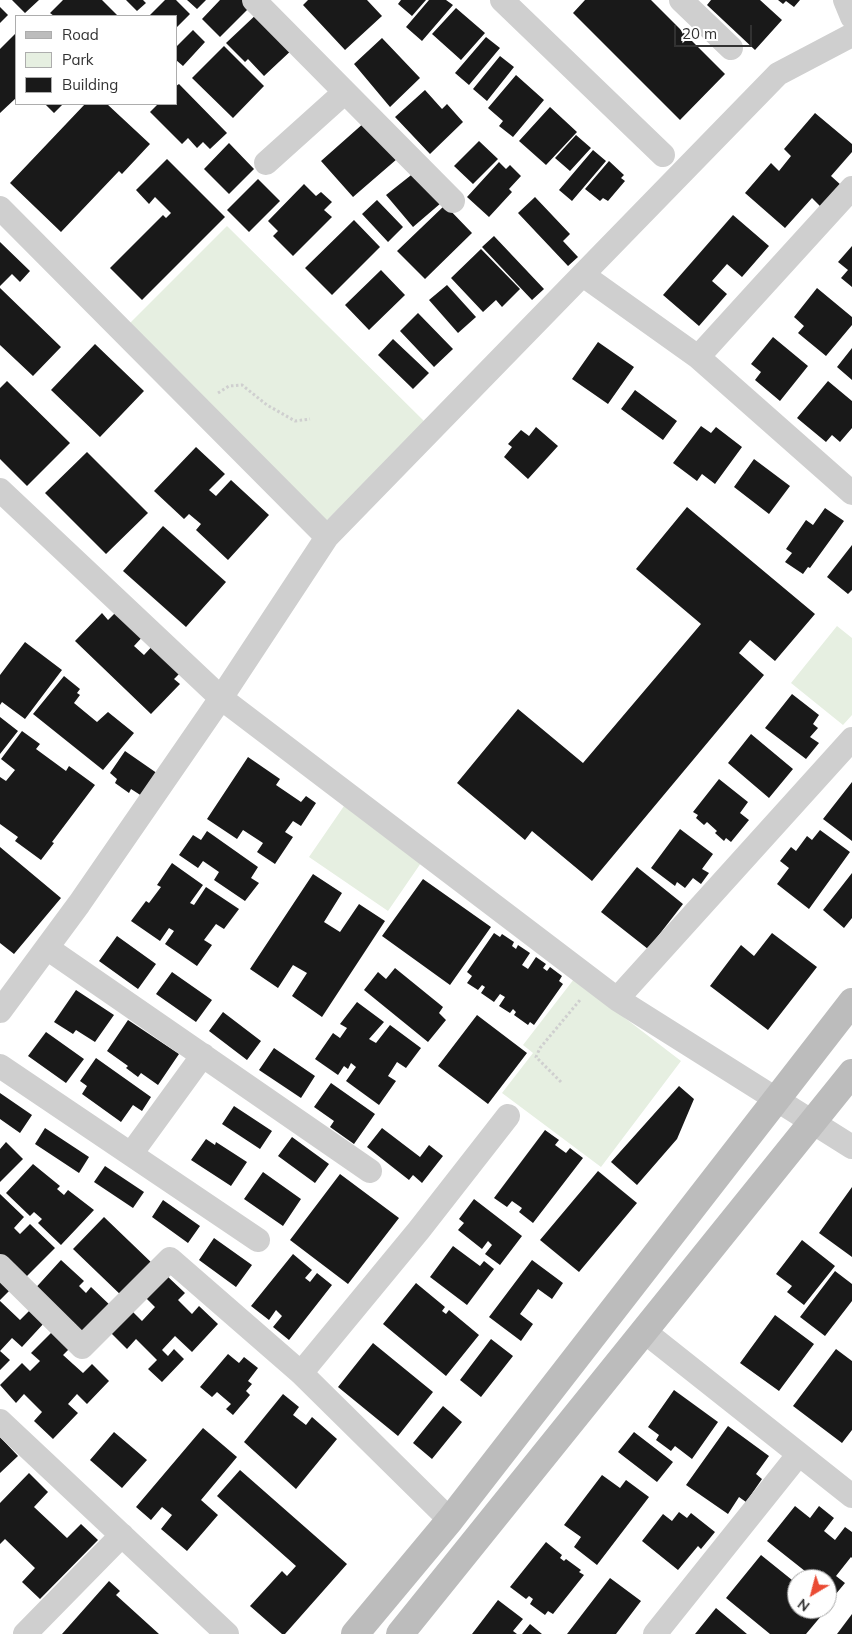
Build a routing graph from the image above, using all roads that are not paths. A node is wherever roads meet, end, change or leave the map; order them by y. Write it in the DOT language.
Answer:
graph roads {
  1 [pos="254,0"];
  2 [pos="502,0"];
  3 [pos="681,0"];
  4 [pos="845,0"];
  5 [pos="852,16"];
  6 [pos="852,35"];
  7 [pos="731,48"];
  8 [pos="345,92"];
  9 [pos="663,155"];
  10 [pos="266,163"];
  11 [pos="852,188"];
  12 [pos="453,200"];
  13 [pos="0,208"];
  14 [pos="583,275"];
  15 [pos="698,357"];
  16 [pos="848,480"];
  17 [pos="0,490"];
  18 [pos="328,537"];
  19 [pos="221,698"];
  20 [pos="852,739"];
  21 [pos="47,948"];
  22 [pos="617,999"];
  23 [pos="852,1002"];
  24 [pos="0,1011"];
  25 [pos="203,1055"];
  26 [pos="0,1066"];
  27 [pos="852,1073"];
  28 [pos="778,1099"];
  29 [pos="508,1116"];
  30 [pos="812,1122"];
  31 [pos="852,1147"];
  32 [pos="131,1154"];
  33 [pos="370,1171"];
  34 [pos="258,1240"];
  35 [pos="0,1266"];
  36 [pos="645,1332"];
  37 [pos="301,1373"];
  38 [pos="0,1421"];
  39 [pos="799,1454"];
  40 [pos="852,1496"];
  41 [pos="450,1520"];
  42 [pos="122,1535"];
  43 [pos="25,1634"];
  44 [pos="227,1634"];
  45 [pos="355,1634"];
  46 [pos="400,1634"];
  47 [pos="655,1634"];
  1 -- 8 [label="street"];
  2 -- 9 [label="street"];
  3 -- 7 [label="street"];
  4 -- 5 [label="street"];
  6 -- 14 [label="street"];
  8 -- 10 [label="street"];
  8 -- 12 [label="street"];
  11 -- 15 [label="street"];
  13 -- 18 [label="street"];
  14 -- 15 [label="street"];
  14 -- 18 [label="street"];
  15 -- 16 [label="street"];
  17 -- 19 [label="street"];
  18 -- 19 [label="street"];
  19 -- 21 [label="street"];
  19 -- 22 [label="street"];
  20 -- 22 [label="street"];
  21 -- 24 [label="street"];
  21 -- 25 [label="street"];
  22 -- 28 [label="street"];
  23 -- 28 [label="street"];
  25 -- 32 [label="street"];
  25 -- 33 [label="street"];
  26 -- 32 [label="street"];
  27 -- 30 [label="street"];
  28 -- 30 [label="street"];
  28 -- 41 [label="street"];
  29 -- 37 [label="street"];
  30 -- 31 [label="street"];
  30 -- 36 [label="street"];
  32 -- 34 [label="street"];
  35 -- 37 [label="street"];
  36 -- 39 [label="street"];
  36 -- 46 [label="street"];
  37 -- 41 [label="street"];
  38 -- 42 [label="street"];
  39 -- 40 [label="street"];
  39 -- 47 [label="street"];
  41 -- 45 [label="street"];
  42 -- 43 [label="street"];
  42 -- 44 [label="street"];
}
